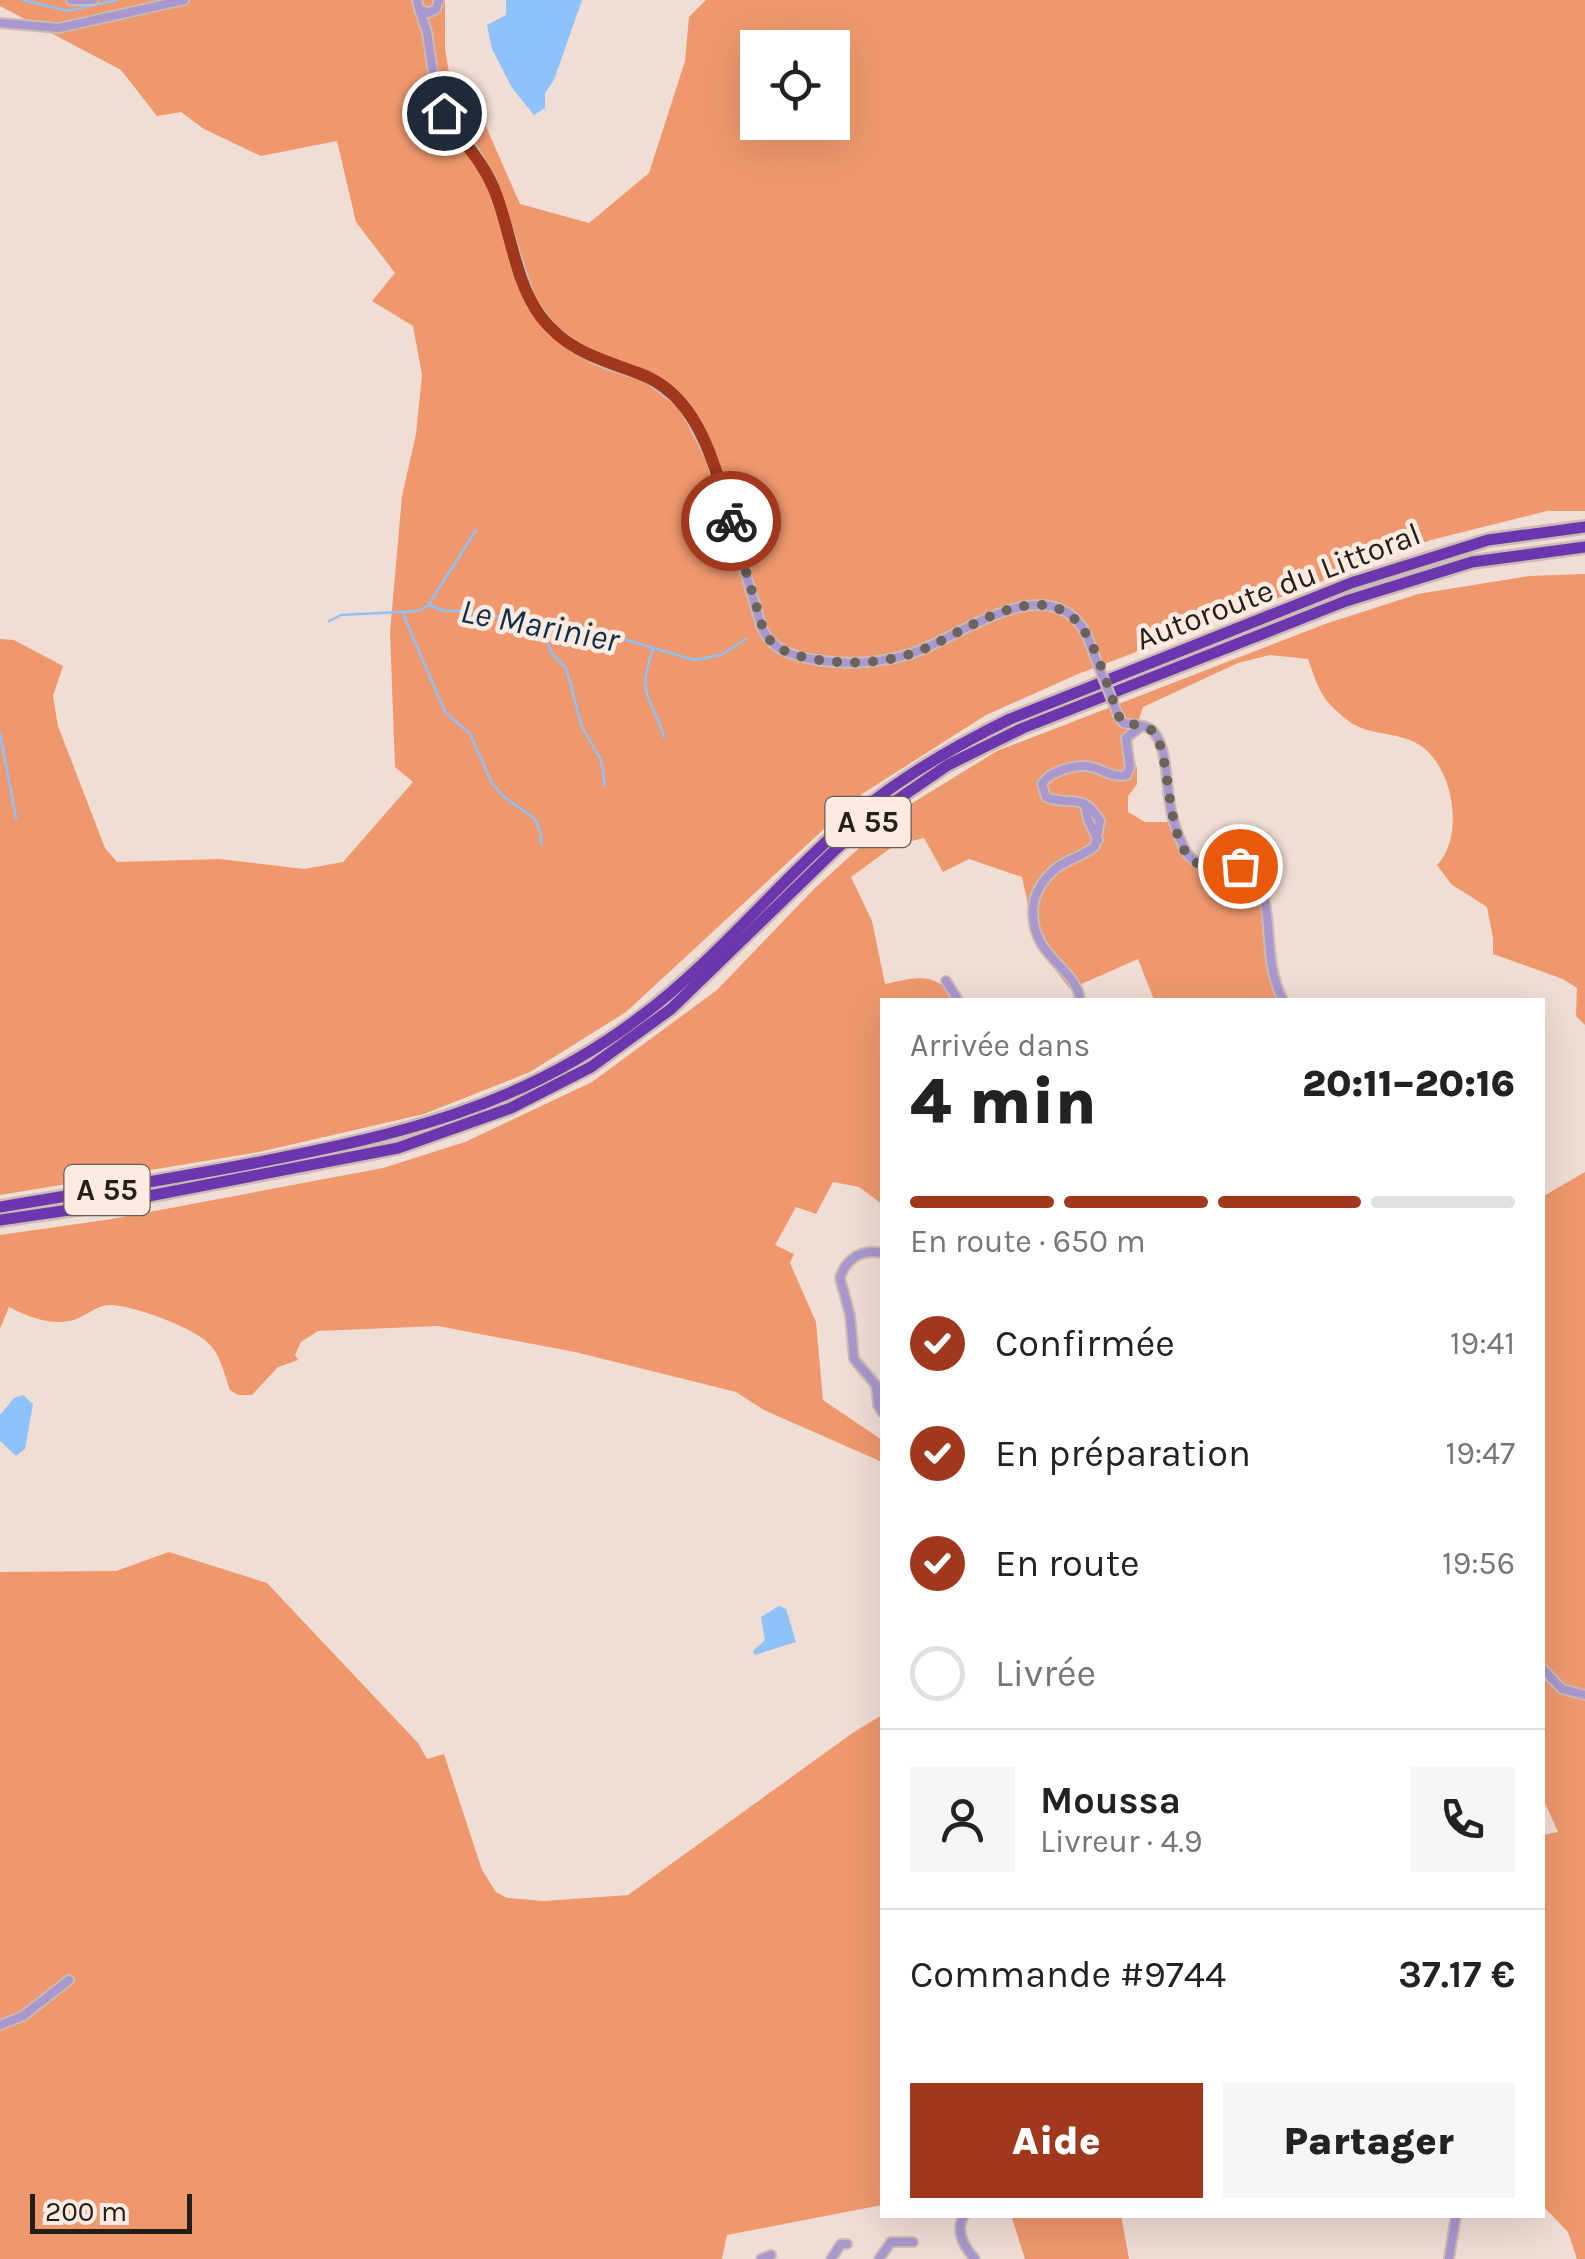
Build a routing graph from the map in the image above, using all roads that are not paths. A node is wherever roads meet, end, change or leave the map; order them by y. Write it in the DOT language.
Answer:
graph roads {
  1 [pos="71,0"];
  2 [pos="93,0"];
  3 [pos="184,0"];
  4 [pos="449,0"];
  5 [pos="417,2"];
  6 [pos="437,5"];
  7 [pos="0,23"];
  8 [pos="427,32"];
  9 [pos="1585,527"];
  10 [pos="1585,547"];
  11 [pos="1142,726"];
  12 [pos="946,980"];
  13 [pos="957,998"];
  14 [pos="1080,998"];
  15 [pos="1282,998"];
  16 [pos="0,1206"];
  17 [pos="0,1220"];
  18 [pos="880,1253"];
  19 [pos="879,1384"];
  20 [pos="880,1409"];
  21 [pos="1545,1671"];
  22 [pos="1585,1696"];
  23 [pos="70,1980"];
  24 [pos="0,2026"];
  25 [pos="963,2218"];
  26 [pos="1455,2218"];
  27 [pos="913,2242"];
  28 [pos="830,2245"];
  29 [pos="831,2259"];
  30 [pos="879,2259"];
  31 [pos="974,2259"];
  32 [pos="1448,2259"];
  1 -- 2 [label="street"];
  3 -- 7 [label="street"];
  4 -- 6 [label="street"];
  5 -- 6 [label="street"];
  5 -- 8 [label="street"];
  6 -- 8 [label="street"];
  8 -- 11 [label="street, bridge"];
  9 -- 16 [label="highway, Autoroute du Littoral / A 55"];
  10 -- 17 [label="highway, Autoroute du Littoral / A 55"];
  11 -- 14 [label="street"];
  11 -- 15 [label="street"];
  12 -- 13 [label="street"];
  18 -- 19 [label="street"];
  19 -- 20 [label="street"];
  21 -- 22 [label="street"];
  23 -- 24 [label="street"];
  25 -- 31 [label="street"];
  26 -- 32 [label="street"];
  27 -- 30 [label="street"];
  28 -- 29 [label="street"];
}
